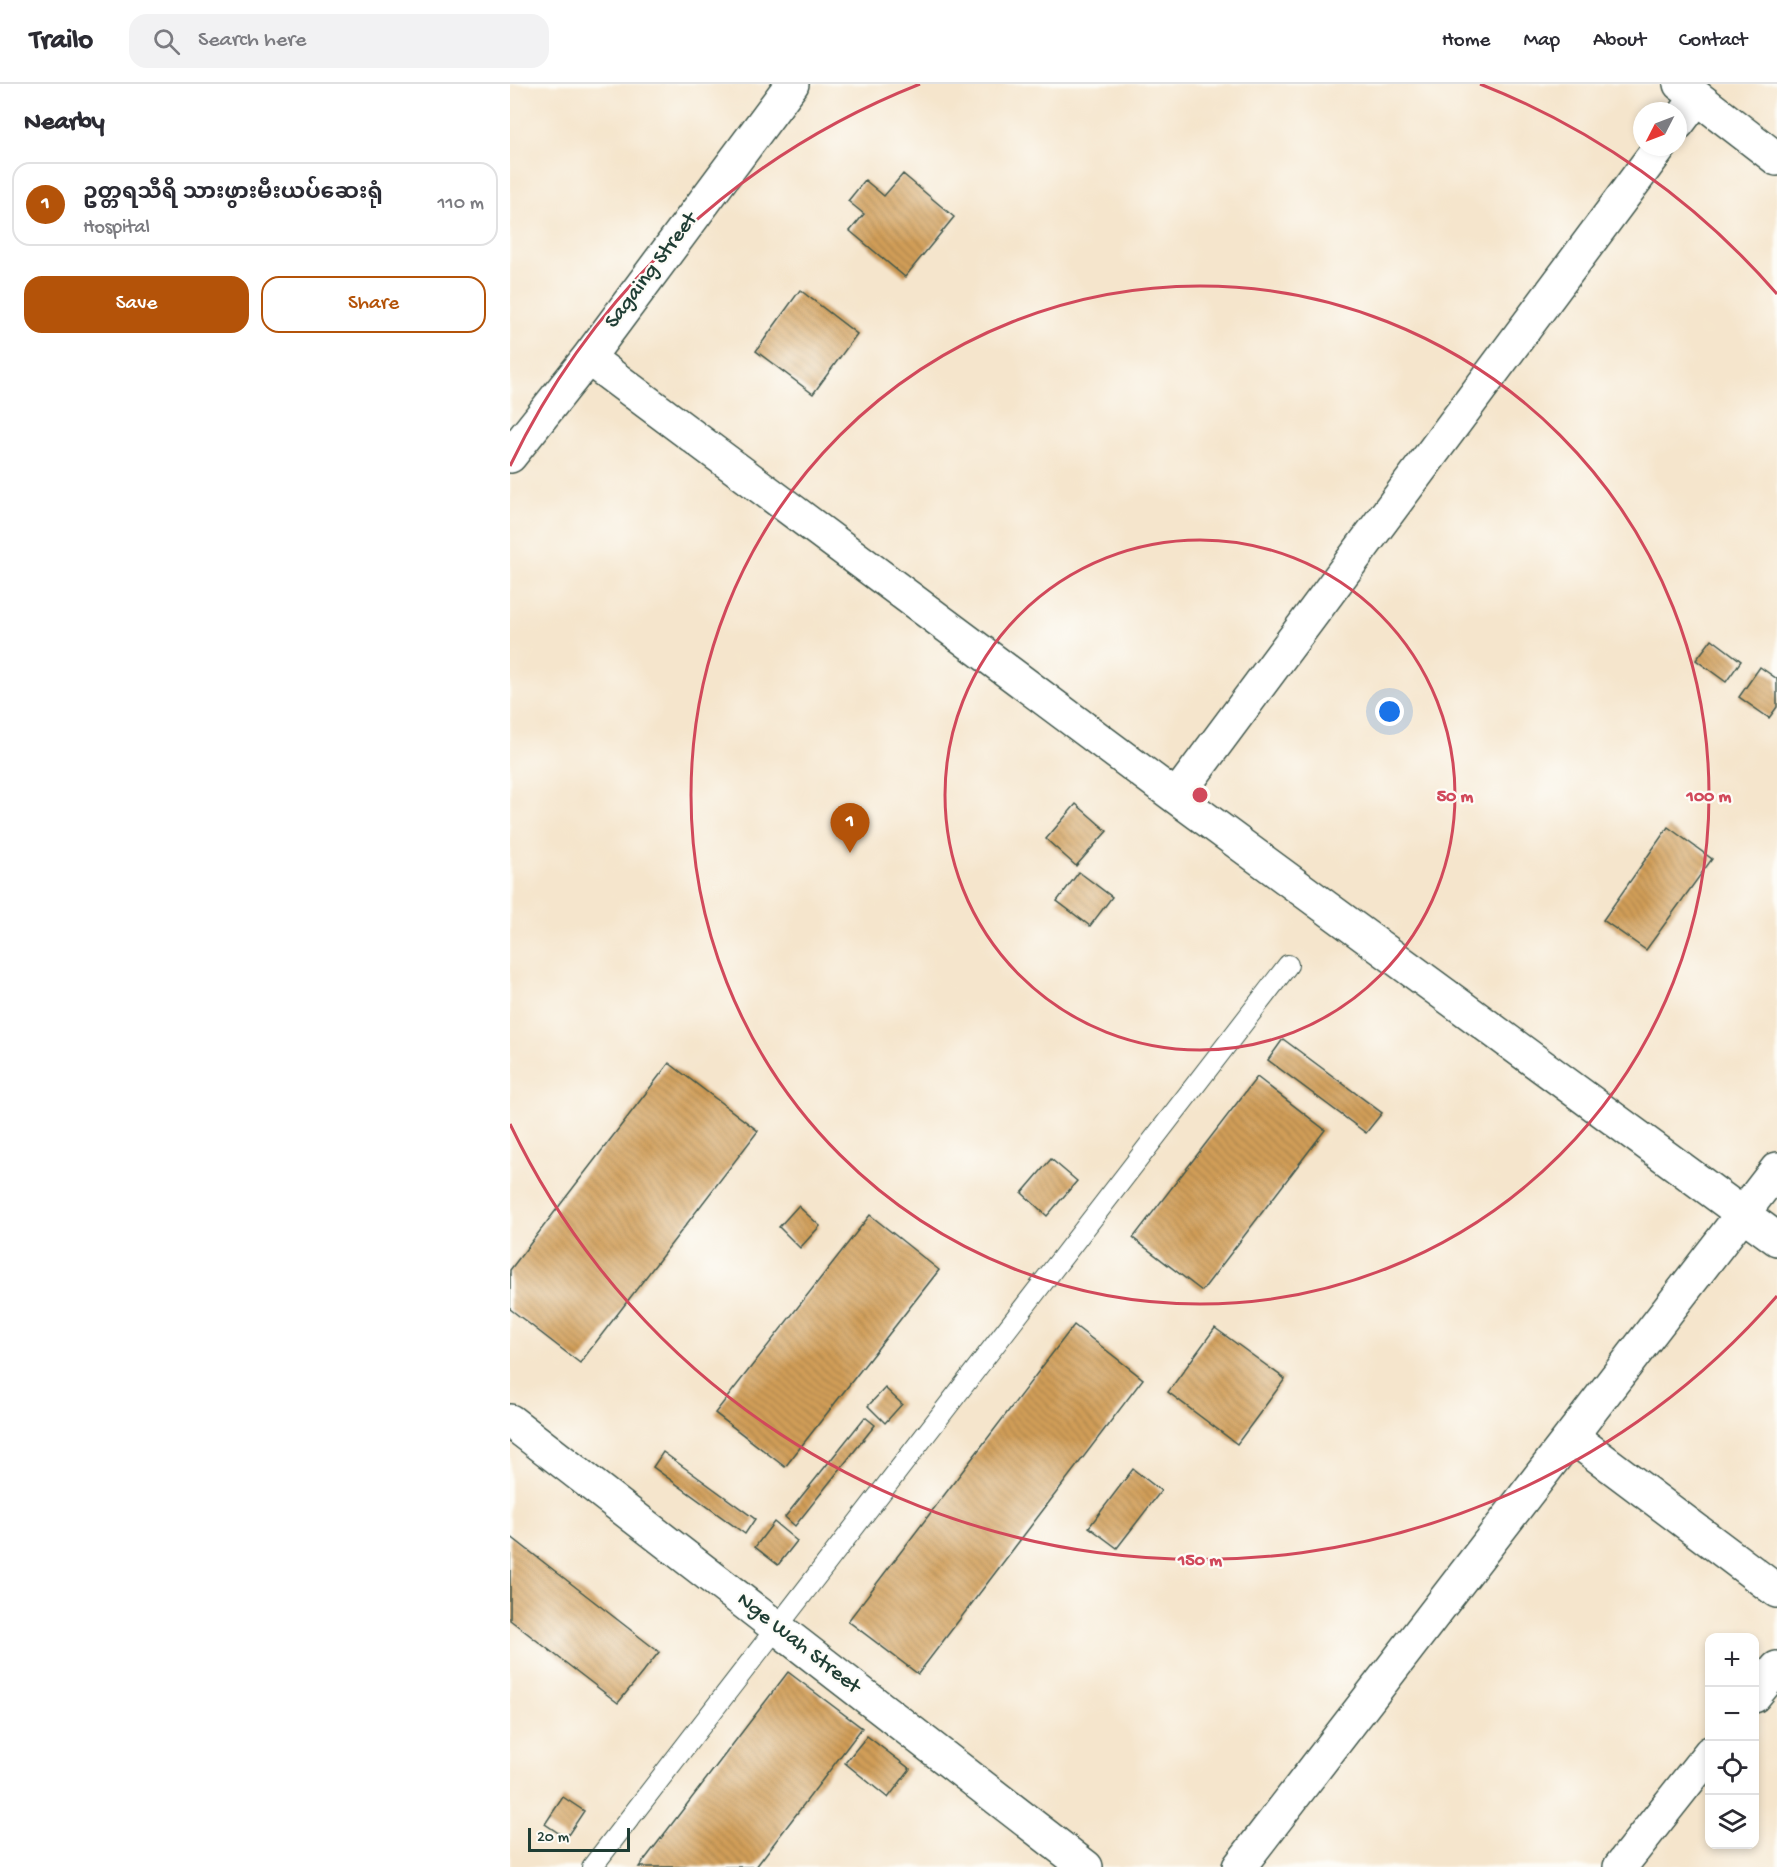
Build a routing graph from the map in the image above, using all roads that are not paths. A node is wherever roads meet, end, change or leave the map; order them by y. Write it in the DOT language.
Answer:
graph roads {
  1 [pos="792,84"];
  2 [pos="1687,103"];
  3 [pos="1653,156"];
  4 [pos="1777,159"];
  5 [pos="588,358"];
  6 [pos="510,456"];
  7 [pos="1176,797"];
  8 [pos="1288,964"];
  9 [pos="1777,1169"];
  10 [pos="1743,1213"];
  11 [pos="1777,1239"];
  12 [pos="510,1421"];
  13 [pos="1571,1436"];
  14 [pos="1777,1591"];
  15 [pos="776,1627"];
  16 [pos="1777,1668"];
  17 [pos="1759,1691"];
  18 [pos="1705,1760"];
  19 [pos="592,1867"];
  20 [pos="1086,1867"];
  21 [pos="1239,1867"];
  22 [pos="1620,1867"];
  1 -- 5 [label="street, Sagaing Street"];
  2 -- 4 [label="street"];
  3 -- 7 [label="street"];
  5 -- 6 [label="street, Sagaing Street"];
  5 -- 7 [label="street"];
  7 -- 10 [label="street"];
  8 -- 15 [label="lane"];
  9 -- 10 [label="street"];
  10 -- 11 [label="street"];
  10 -- 13 [label="street"];
  12 -- 15 [label="street, Nge Wah Street"];
  13 -- 14 [label="street"];
  13 -- 21 [label="street"];
  15 -- 19 [label="lane"];
  15 -- 20 [label="street, Nge Wah Street"];
  16 -- 17 [label="street"];
  18 -- 22 [label="street"];
}
